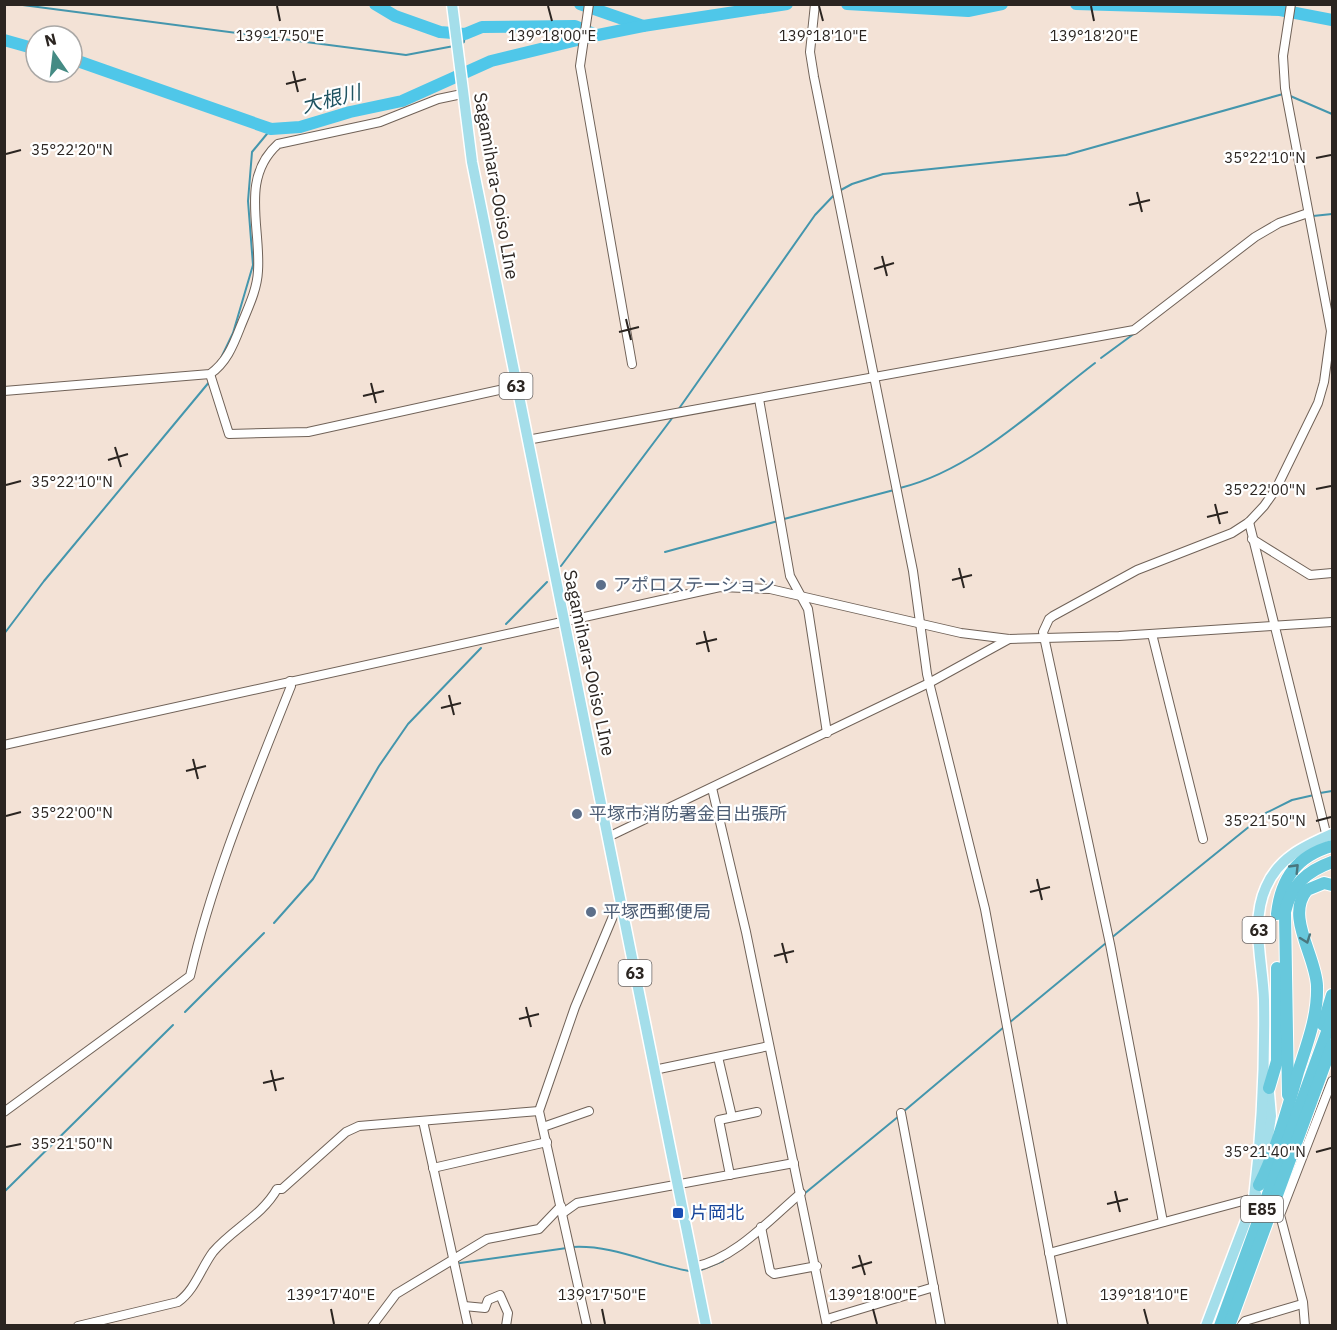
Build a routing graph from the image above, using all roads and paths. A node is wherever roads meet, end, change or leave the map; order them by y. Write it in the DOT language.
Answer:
graph roads {
  1 [pos="452,4"];
  2 [pos="589,4"];
  3 [pos="815,4"];
  4 [pos="1291,4"];
  5 [pos="462,92"];
  6 [pos="1308,213"];
  7 [pos="1332,330"];
  8 [pos="632,364"];
  9 [pos="210,374"];
  10 [pos="874,377"];
  11 [pos="517,386"];
  12 [pos="4,391"];
  13 [pos="759,399"];
  14 [pos="527,440"];
  15 [pos="1249,522"];
  16 [pos="1252,539"];
  17 [pos="1332,573"];
  18 [pos="800,596"];
  19 [pos="563,621"];
  20 [pos="1332,622"];
  21 [pos="920,623"];
  22 [pos="1274,627"];
  23 [pos="1152,634"];
  24 [pos="1009,639"];
  25 [pos="1044,639"];
  26 [pos="290,681"];
  27 [pos="929,683"];
  28 [pos="826,733"];
  29 [pos="4,745"];
  30 [pos="712,788"];
  31 [pos="608,837"];
  32 [pos="1203,839"];
  33 [pos="1331,839"];
  34 [pos="1332,862"];
  35 [pos="1332,885"];
  36 [pos="621,906"];
  37 [pos="1332,995"];
  38 [pos="1332,1018"];
  39 [pos="1332,1045"];
  40 [pos="769,1046"];
  41 [pos="718,1057"];
  42 [pos="1332,1060"];
  43 [pos="1264,1061"];
  44 [pos="654,1070"];
  45 [pos="1332,1081"];
  46 [pos="1269,1088"];
  47 [pos="1310,1094"];
  48 [pos="539,1111"];
  49 [pos="589,1111"];
  50 [pos="4,1112"];
  51 [pos="757,1112"];
  52 [pos="1286,1112"];
  53 [pos="901,1115"];
  54 [pos="732,1117"];
  55 [pos="423,1121"];
  56 [pos="543,1127"];
  57 [pos="547,1142"];
  58 [pos="1259,1156"];
  59 [pos="794,1163"];
  60 [pos="433,1168"];
  61 [pos="730,1175"];
  62 [pos="678,1185"];
  63 [pos="1259,1185"];
  64 [pos="802,1197"];
  65 [pos="1254,1198"];
  66 [pos="562,1210"];
  67 [pos="1163,1222"];
  68 [pos="762,1229"];
  69 [pos="1049,1253"];
  70 [pos="454,1260"];
  71 [pos="817,1266"];
  72 [pos="694,1267"];
  73 [pos="934,1287"];
  74 [pos="1302,1304"];
  75 [pos="464,1306"];
  76 [pos="827,1322"];
  77 [pos="78,1326"];
  78 [pos="372,1326"];
  79 [pos="468,1326"];
  80 [pos="506,1326"];
  81 [pos="587,1326"];
  82 [pos="706,1326"];
  83 [pos="941,1326"];
  84 [pos="1063,1326"];
  85 [pos="1206,1326"];
  86 [pos="1220,1326"];
  87 [pos="1230,1326"];
  88 [pos="1241,1326"];
  89 [pos="1305,1326"];
  1 -- 5 [label="main road, Sagamihara-Ooiso LIne / 63"];
  2 -- 8 [label="street"];
  3 -- 10 [label="street"];
  4 -- 6 [label="street"];
  5 -- 9 [label="street"];
  5 -- 11 [label="main road, Sagamihara-Ooiso LIne / 63"];
  6 -- 7 [label="street"];
  6 -- 10 [label="street"];
  7 -- 15 [label="street"];
  9 -- 11 [label="street"];
  9 -- 12 [label="street"];
  10 -- 13 [label="street"];
  10 -- 21 [label="street"];
  11 -- 14 [label="main road, Sagamihara-Ooiso LIne / 63"];
  13 -- 14 [label="street"];
  13 -- 18 [label="street"];
  14 -- 19 [label="main road, Sagamihara-Ooiso LIne / 63"];
  15 -- 16 [label="street"];
  15 -- 25 [label="street"];
  16 -- 17 [label="street"];
  16 -- 22 [label="street"];
  18 -- 19 [label="street"];
  18 -- 21 [label="street"];
  18 -- 28 [label="street"];
  19 -- 26 [label="street"];
  19 -- 31 [label="main road, Sagamihara-Ooiso LIne / 63"];
  20 -- 22 [label="street"];
  21 -- 24 [label="street"];
  21 -- 27 [label="street"];
  22 -- 23 [label="street"];
  22 -- 33 [label="street"];
  23 -- 25 [label="street"];
  23 -- 32 [label="street"];
  24 -- 25 [label="street"];
  24 -- 27 [label="street"];
  25 -- 67 [label="street"];
  26 -- 29 [label="street"];
  26 -- 50 [label="street"];
  27 -- 28 [label="street"];
  27 -- 69 [label="street"];
  28 -- 30 [label="street"];
  30 -- 31 [label="street"];
  30 -- 40 [label="street"];
  31 -- 36 [label="main road, Sagamihara-Ooiso LIne / 63"];
  33 -- 43 [label="main road, 63"];
  46 -- 33 [label="highway, one-way"];
  34 -- 52 [label="highway"];
  35 -- 52 [label="highway, one-way"];
  36 -- 44 [label="main road, Sagamihara-Ooiso LIne / 63"];
  36 -- 48 [label="street"];
  37 -- 47 [label="highway"];
  38 -- 47 [label="highway, E85"];
  39 -- 47 [label="highway, E85"];
  40 -- 41 [label="street"];
  40 -- 59 [label="street"];
  41 -- 44 [label="street"];
  41 -- 54 [label="street"];
  42 -- 47 [label="highway"];
  43 -- 46 [label="main road, 63"];
  43 -- 58 [label="main road, 63"];
  44 -- 62 [label="main road, Sagamihara-Ooiso LIne / 63"];
  45 -- 74 [label="street"];
  46 -- 58 [label="main road, 63"];
  46 -- 63 [label="main road, 63"];
  47 -- 86 [label="highway, E85"];
  47 -- 87 [label="highway, E85"];
  48 -- 55 [label="street"];
  48 -- 56 [label="street"];
  49 -- 56 [label="street"];
  51 -- 54 [label="street"];
  52 -- 63 [label="highway"];
  53 -- 73 [label="street"];
  54 -- 61 [label="street"];
  55 -- 60 [label="street"];
  55 -- 77 [label="street"];
  56 -- 57 [label="street"];
  57 -- 60 [label="street"];
  57 -- 66 [label="street"];
  58 -- 65 [label="main road, 63"];
  59 -- 61 [label="street"];
  59 -- 64 [label="street"];
  60 -- 70 [label="street"];
  61 -- 62 [label="street"];
  62 -- 66 [label="street"];
  62 -- 72 [label="main road, Sagamihara-Ooiso LIne / 63"];
  63 -- 65 [label="main road, 63"];
  64 -- 68 [label="street"];
  64 -- 71 [label="street"];
  65 -- 67 [label="street"];
  65 -- 85 [label="main road, 63"];
  66 -- 70 [label="street"];
  66 -- 81 [label="street"];
  67 -- 69 [label="street"];
  68 -- 71 [label="street"];
  68 -- 72 [label="street"];
  69 -- 84 [label="street"];
  70 -- 75 [label="street"];
  70 -- 78 [label="street"];
  71 -- 76 [label="street"];
  72 -- 82 [label="main road, Sagamihara-Ooiso LIne / 63"];
  73 -- 76 [label="street"];
  73 -- 83 [label="street"];
  74 -- 88 [label="street"];
  74 -- 89 [label="street"];
  75 -- 79 [label="street"];
  75 -- 80 [label="street"];
}
